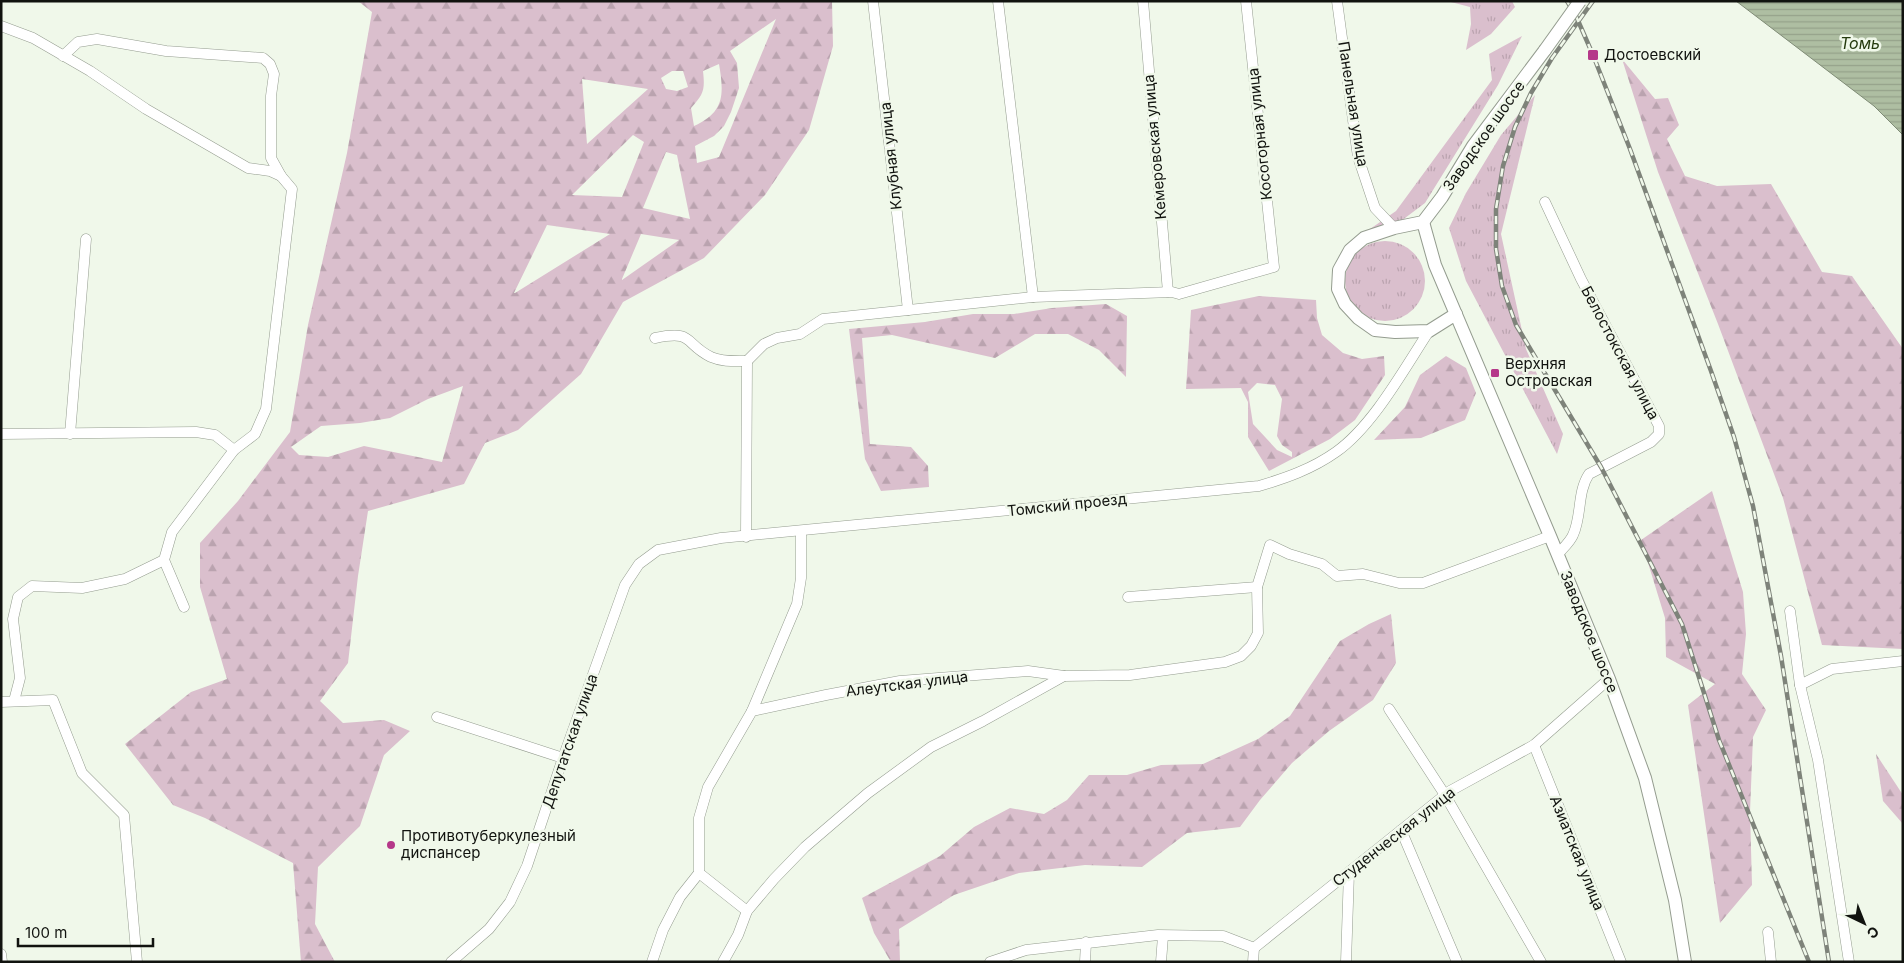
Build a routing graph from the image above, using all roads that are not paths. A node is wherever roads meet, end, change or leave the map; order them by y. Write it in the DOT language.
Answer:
graph roads {
  1 [pos="873,1"];
  2 [pos="998,1"];
  3 [pos="1143,1"];
  4 [pos="1246,1"];
  5 [pos="1337,1"];
  6 [pos="1580,1"];
  7 [pos="1,26"];
  8 [pos="63,56"];
  9 [pos="281,176"];
  10 [pos="1545,202"];
  11 [pos="1422,222"];
  12 [pos="1394,228"];
  13 [pos="86,239"];
  14 [pos="1170,292"];
  15 [pos="1033,296"];
  16 [pos="908,310"];
  17 [pos="1456,314"];
  18 [pos="1429,331"];
  19 [pos="655,338"];
  20 [pos="747,361"];
  21 [pos="1,434"];
  22 [pos="70,434"];
  23 [pos="234,450"];
  24 [pos="801,531"];
  25 [pos="1550,536"];
  26 [pos="746,537"];
  27 [pos="669,547"];
  28 [pos="1558,554"];
  29 [pos="164,560"];
  30 [pos="1258,587"];
  31 [pos="1128,597"];
  32 [pos="184,607"];
  33 [pos="1790,611"];
  34 [pos="1903,661"];
  35 [pos="1064,676"];
  36 [pos="1609,679"];
  37 [pos="1800,685"];
  38 [pos="14,701"];
  39 [pos="1,702"];
  40 [pos="1389,709"];
  41 [pos="752,711"];
  42 [pos="437,717"];
  43 [pos="1534,745"];
  44 [pos="563,758"];
  45 [pos="1445,795"];
  46 [pos="1401,830"];
  47 [pos="1349,872"];
  48 [pos="699,873"];
  49 [pos="747,911"];
  50 [pos="1768,932"];
  51 [pos="1163,936"];
  52 [pos="1086,942"];
  53 [pos="1254,948"];
  54 [pos="1,954"];
  55 [pos="2,962"];
  56 [pos="137,962"];
  57 [pos="451,962"];
  58 [pos="652,962"];
  59 [pos="723,962"];
  60 [pos="990,962"];
  61 [pos="1085,962"];
  62 [pos="1161,962"];
  63 [pos="1253,962"];
  64 [pos="1346,962"];
  65 [pos="1457,962"];
  66 [pos="1541,962"];
  67 [pos="1621,962"];
  68 [pos="1685,962"];
  69 [pos="1771,962"];
  70 [pos="1849,962"];
  1 -- 16 [label="street, Клубная улица"];
  2 -- 15 [label="street"];
  3 -- 14 [label="street, Кемеровская улица"];
  4 -- 14 [label="street, Косогорная улица"];
  5 -- 12 [label="street, Панельная улица"];
  6 -- 11 [label="main road, Заводское шоссе, bridge"];
  7 -- 8 [label="street"];
  8 -- 9 [label="street"];
  8 -- 9 [label="street"];
  9 -- 23 [label="street"];
  10 -- 28 [label="street, Белостокская улица"];
  11 -- 12 [label="main road"];
  11 -- 17 [label="main road, Заводское шоссе"];
  12 -- 18 [label="main road"];
  13 -- 22 [label="street"];
  14 -- 15 [label="street"];
  15 -- 16 [label="street"];
  16 -- 20 [label="street"];
  17 -- 18 [label="main road"];
  17 -- 25 [label="main road, Заводское шоссе"];
  18 -- 24 [label="street, Томский проезд"];
  19 -- 20 [label="street"];
  20 -- 26 [label="street"];
  21 -- 22 [label="street"];
  22 -- 23 [label="street"];
  23 -- 29 [label="street"];
  24 -- 26 [label="street, Томский проезд"];
  24 -- 41 [label="street"];
  25 -- 28 [label="main road, Заводское шоссе"];
  25 -- 30 [label="street, Алеутская улица"];
  26 -- 27 [label="street, Томский проезд"];
  27 -- 44 [label="street, Депутатская улица"];
  28 -- 36 [label="main road, Заводское шоссе"];
  29 -- 32 [label="street"];
  29 -- 38 [label="street"];
  30 -- 31 [label="street"];
  30 -- 35 [label="street, Алеутская улица"];
  33 -- 37 [label="street"];
  34 -- 37 [label="street"];
  35 -- 41 [label="street, Алеутская улица"];
  35 -- 49 [label="street"];
  36 -- 43 [label="street, Студенческая улица"];
  36 -- 68 [label="main road, Заводское шоссе"];
  37 -- 70 [label="street"];
  38 -- 39 [label="street"];
  38 -- 56 [label="street"];
  40 -- 45 [label="street"];
  41 -- 48 [label="street"];
  42 -- 44 [label="street"];
  43 -- 45 [label="street, Студенческая улица"];
  43 -- 67 [label="street, Азиатская улица"];
  44 -- 57 [label="street, Депутатская улица"];
  45 -- 46 [label="street, Студенческая улица"];
  45 -- 66 [label="street"];
  46 -- 47 [label="street, Студенческая улица"];
  46 -- 65 [label="street"];
  47 -- 53 [label="street, Студенческая улица"];
  47 -- 64 [label="street"];
  48 -- 49 [label="street"];
  48 -- 58 [label="street"];
  49 -- 59 [label="street"];
  50 -- 69 [label="street"];
  51 -- 52 [label="street"];
  51 -- 53 [label="street"];
  51 -- 62 [label="street"];
  52 -- 60 [label="street"];
  52 -- 61 [label="street"];
  53 -- 63 [label="street"];
  54 -- 55 [label="street"];
}
